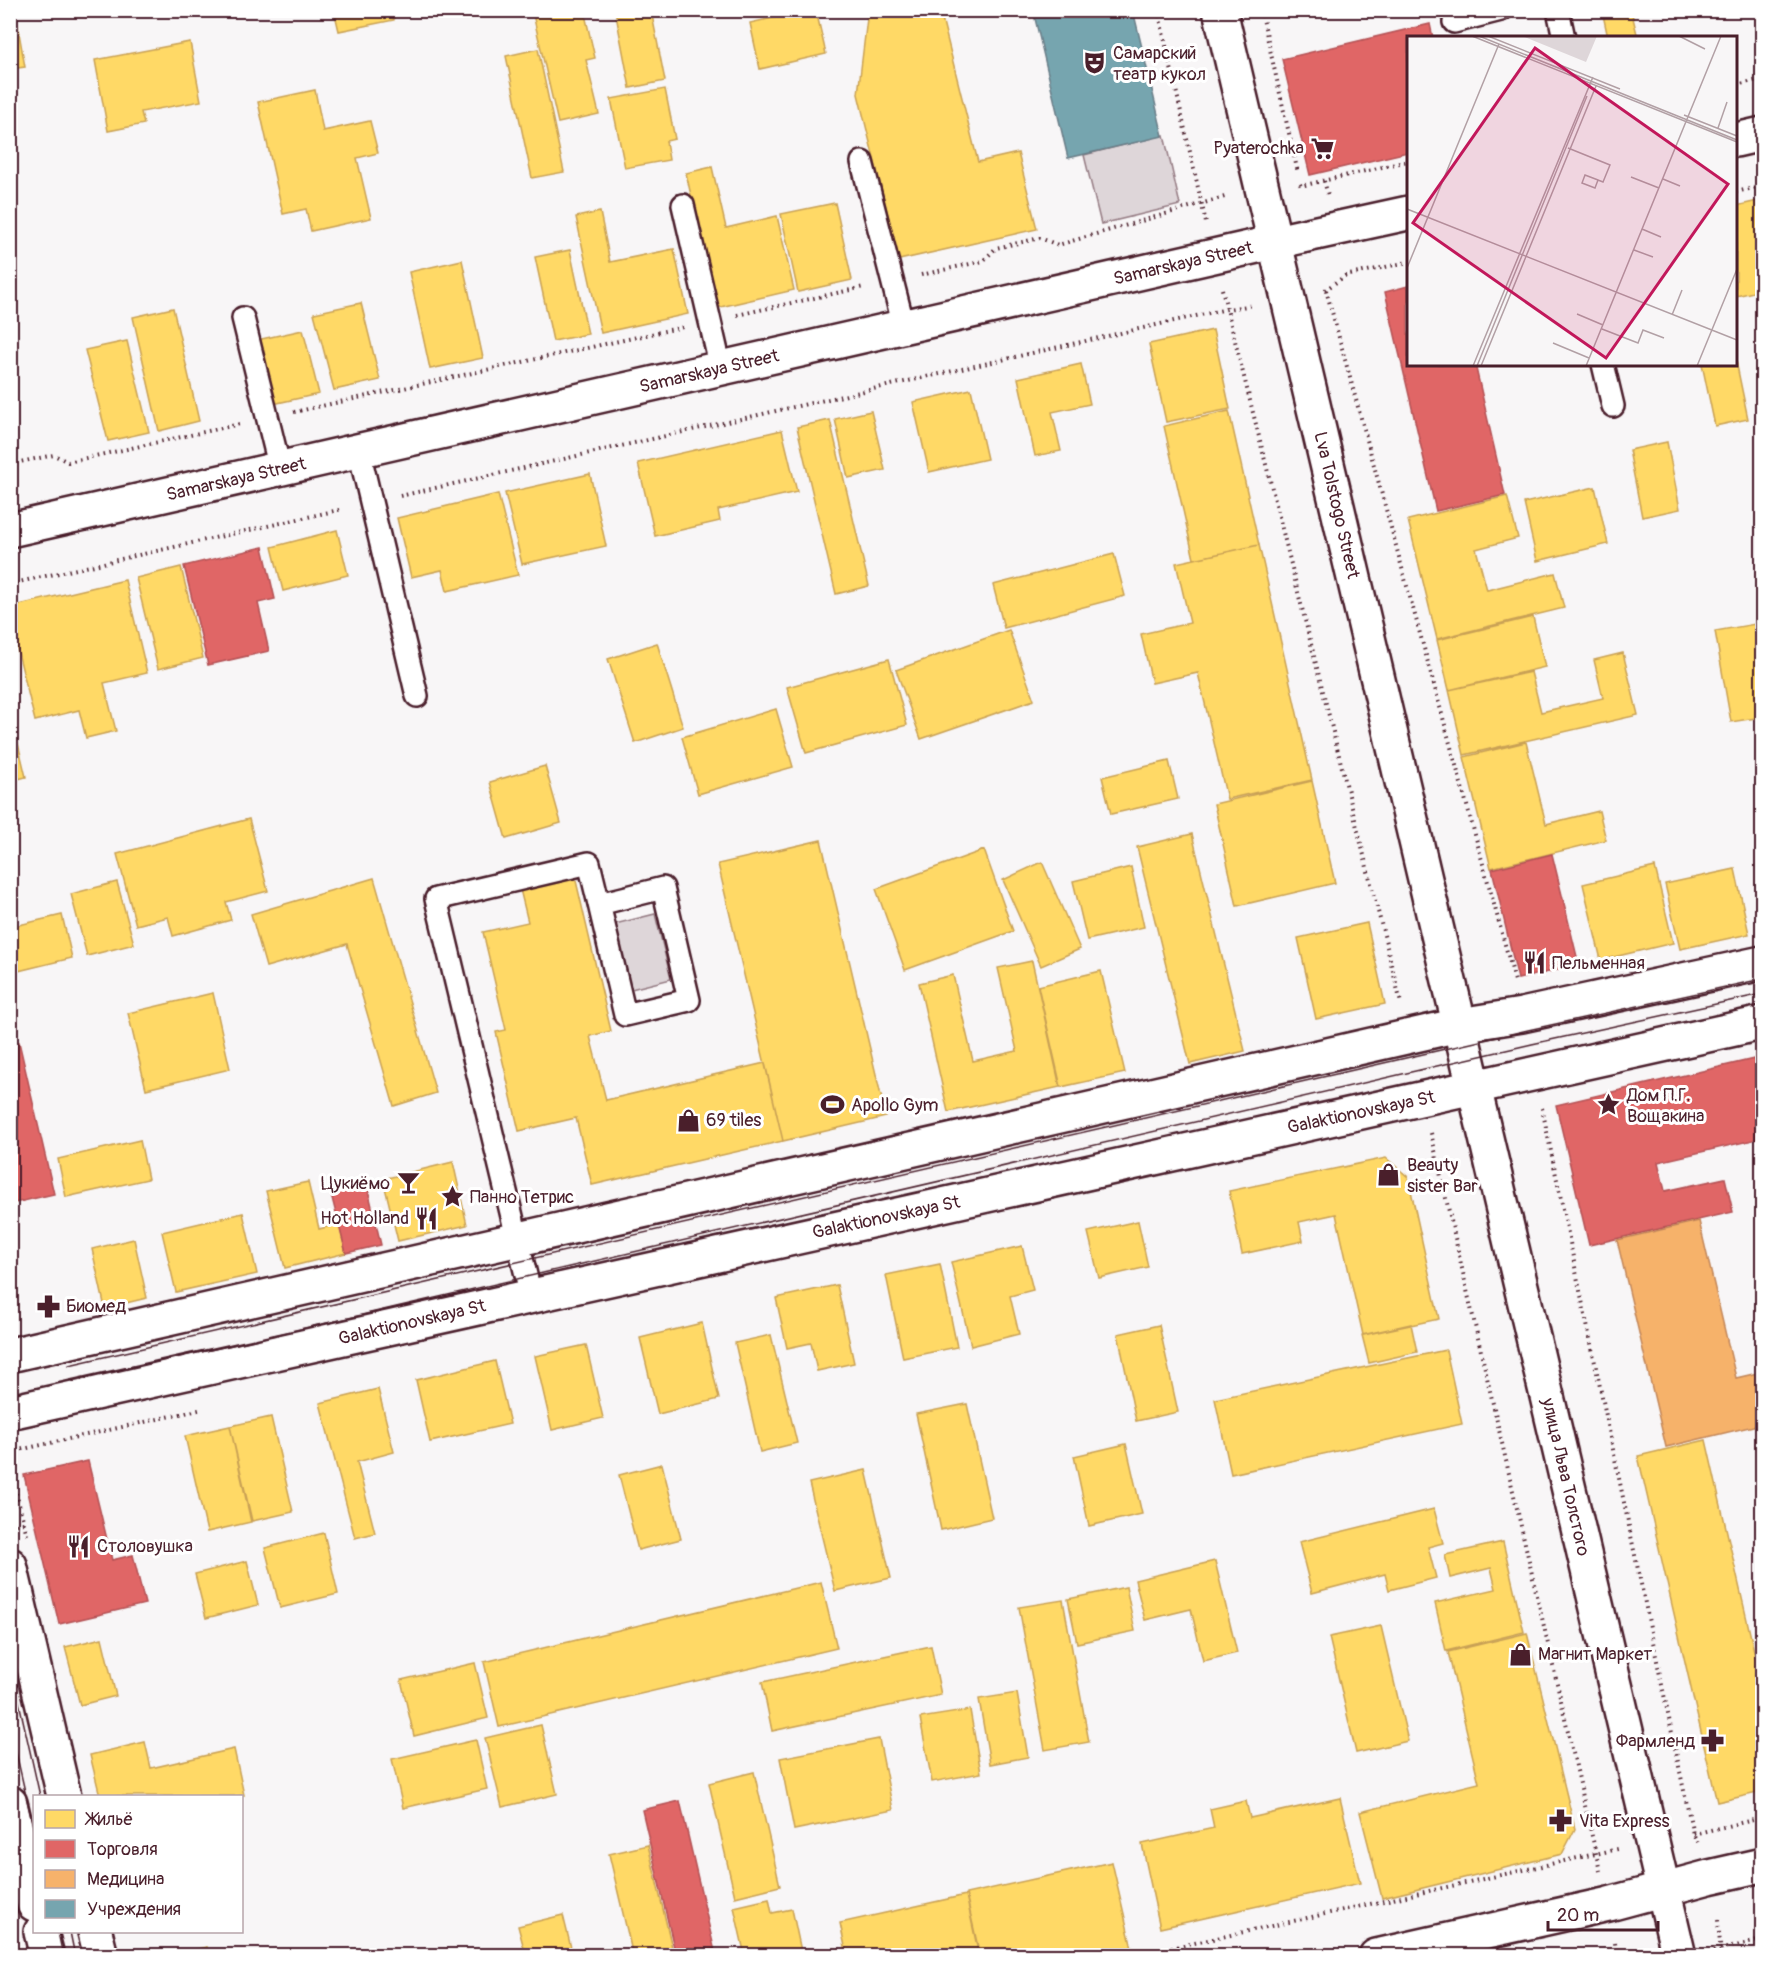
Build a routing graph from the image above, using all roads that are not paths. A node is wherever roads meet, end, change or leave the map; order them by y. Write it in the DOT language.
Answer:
graph roads {
  1 [pos="1220,10"];
  2 [pos="1501,10"];
  3 [pos="1558,10"];
  4 [pos="1454,22"];
  5 [pos="1564,36"];
  6 [pos="1762,134"];
  7 [pos="1737,140"];
  8 [pos="862,162"];
  9 [pos="683,205"];
  10 [pos="1407,213"];
  11 [pos="1275,242"];
  12 [pos="243,318"];
  13 [pos="904,327"];
  14 [pos="1603,366"];
  15 [pos="721,369"];
  16 [pos="1612,406"];
  17 [pos="359,451"];
  18 [pos="280,469"];
  19 [pos="10,530"];
  20 [pos="417,696"];
  21 [pos="598,904"];
  22 [pos="1762,963"];
  23 [pos="1762,1023"];
  24 [pos="1459,1025"];
  25 [pos="1474,1087"];
  26 [pos="518,1241"];
  27 [pos="531,1296"];
  28 [pos="10,1356"];
  29 [pos="10,1412"];
  30 [pos="10,1565"];
  31 [pos="64,1795"];
  32 [pos="10,1803"];
  33 [pos="1762,1865"];
  34 [pos="1663,1888"];
  35 [pos="33,1900"];
  36 [pos="41,1933"];
  37 [pos="95,1933"];
  38 [pos="47,1956"];
  39 [pos="101,1956"];
  40 [pos="1376,1956"];
  41 [pos="1679,1956"];
  1 -- 11 [label="main road, Lva Tolstogo Street"];
  2 -- 4 [label="lane"];
  3 -- 5 [label="lane"];
  6 -- 7 [label="main road"];
  8 -- 13 [label="lane"];
  9 -- 15 [label="lane"];
  10 -- 11 [label="main road, Samarskaya Street"];
  11 -- 13 [label="main road, Samarskaya Street"];
  11 -- 24 [label="main road, Lva Tolstogo Street"];
  12 -- 18 [label="lane"];
  13 -- 15 [label="main road, Samarskaya Street"];
  14 -- 16 [label="lane"];
  15 -- 17 [label="main road, Samarskaya Street"];
  17 -- 18 [label="main road, Samarskaya Street"];
  17 -- 20 [label="lane"];
  18 -- 19 [label="main road, Samarskaya Street"];
  21 -- 21 [label="lane"];
  21 -- 26 [label="lane"];
  22 -- 24 [label="main road"];
  23 -- 25 [label="main road, Galaktionovskaya St"];
  24 -- 25 [label="main road, улица Льва Толстого"];
  24 -- 26 [label="main road"];
  25 -- 27 [label="main road, Galaktionovskaya St"];
  25 -- 34 [label="main road, улица Льва Толстого"];
  26 -- 27 [label="lane"];
  26 -- 28 [label="main road"];
  27 -- 29 [label="main road, Galaktionovskaya St"];
  30 -- 31 [label="main road"];
  32 -- 35 [label="main road"];
  33 -- 34 [label="main road"];
  34 -- 40 [label="main road"];
  34 -- 41 [label="main road, улица Льва Толстого"];
  36 -- 38 [label="main road"];
  37 -- 39 [label="main road"];
}
